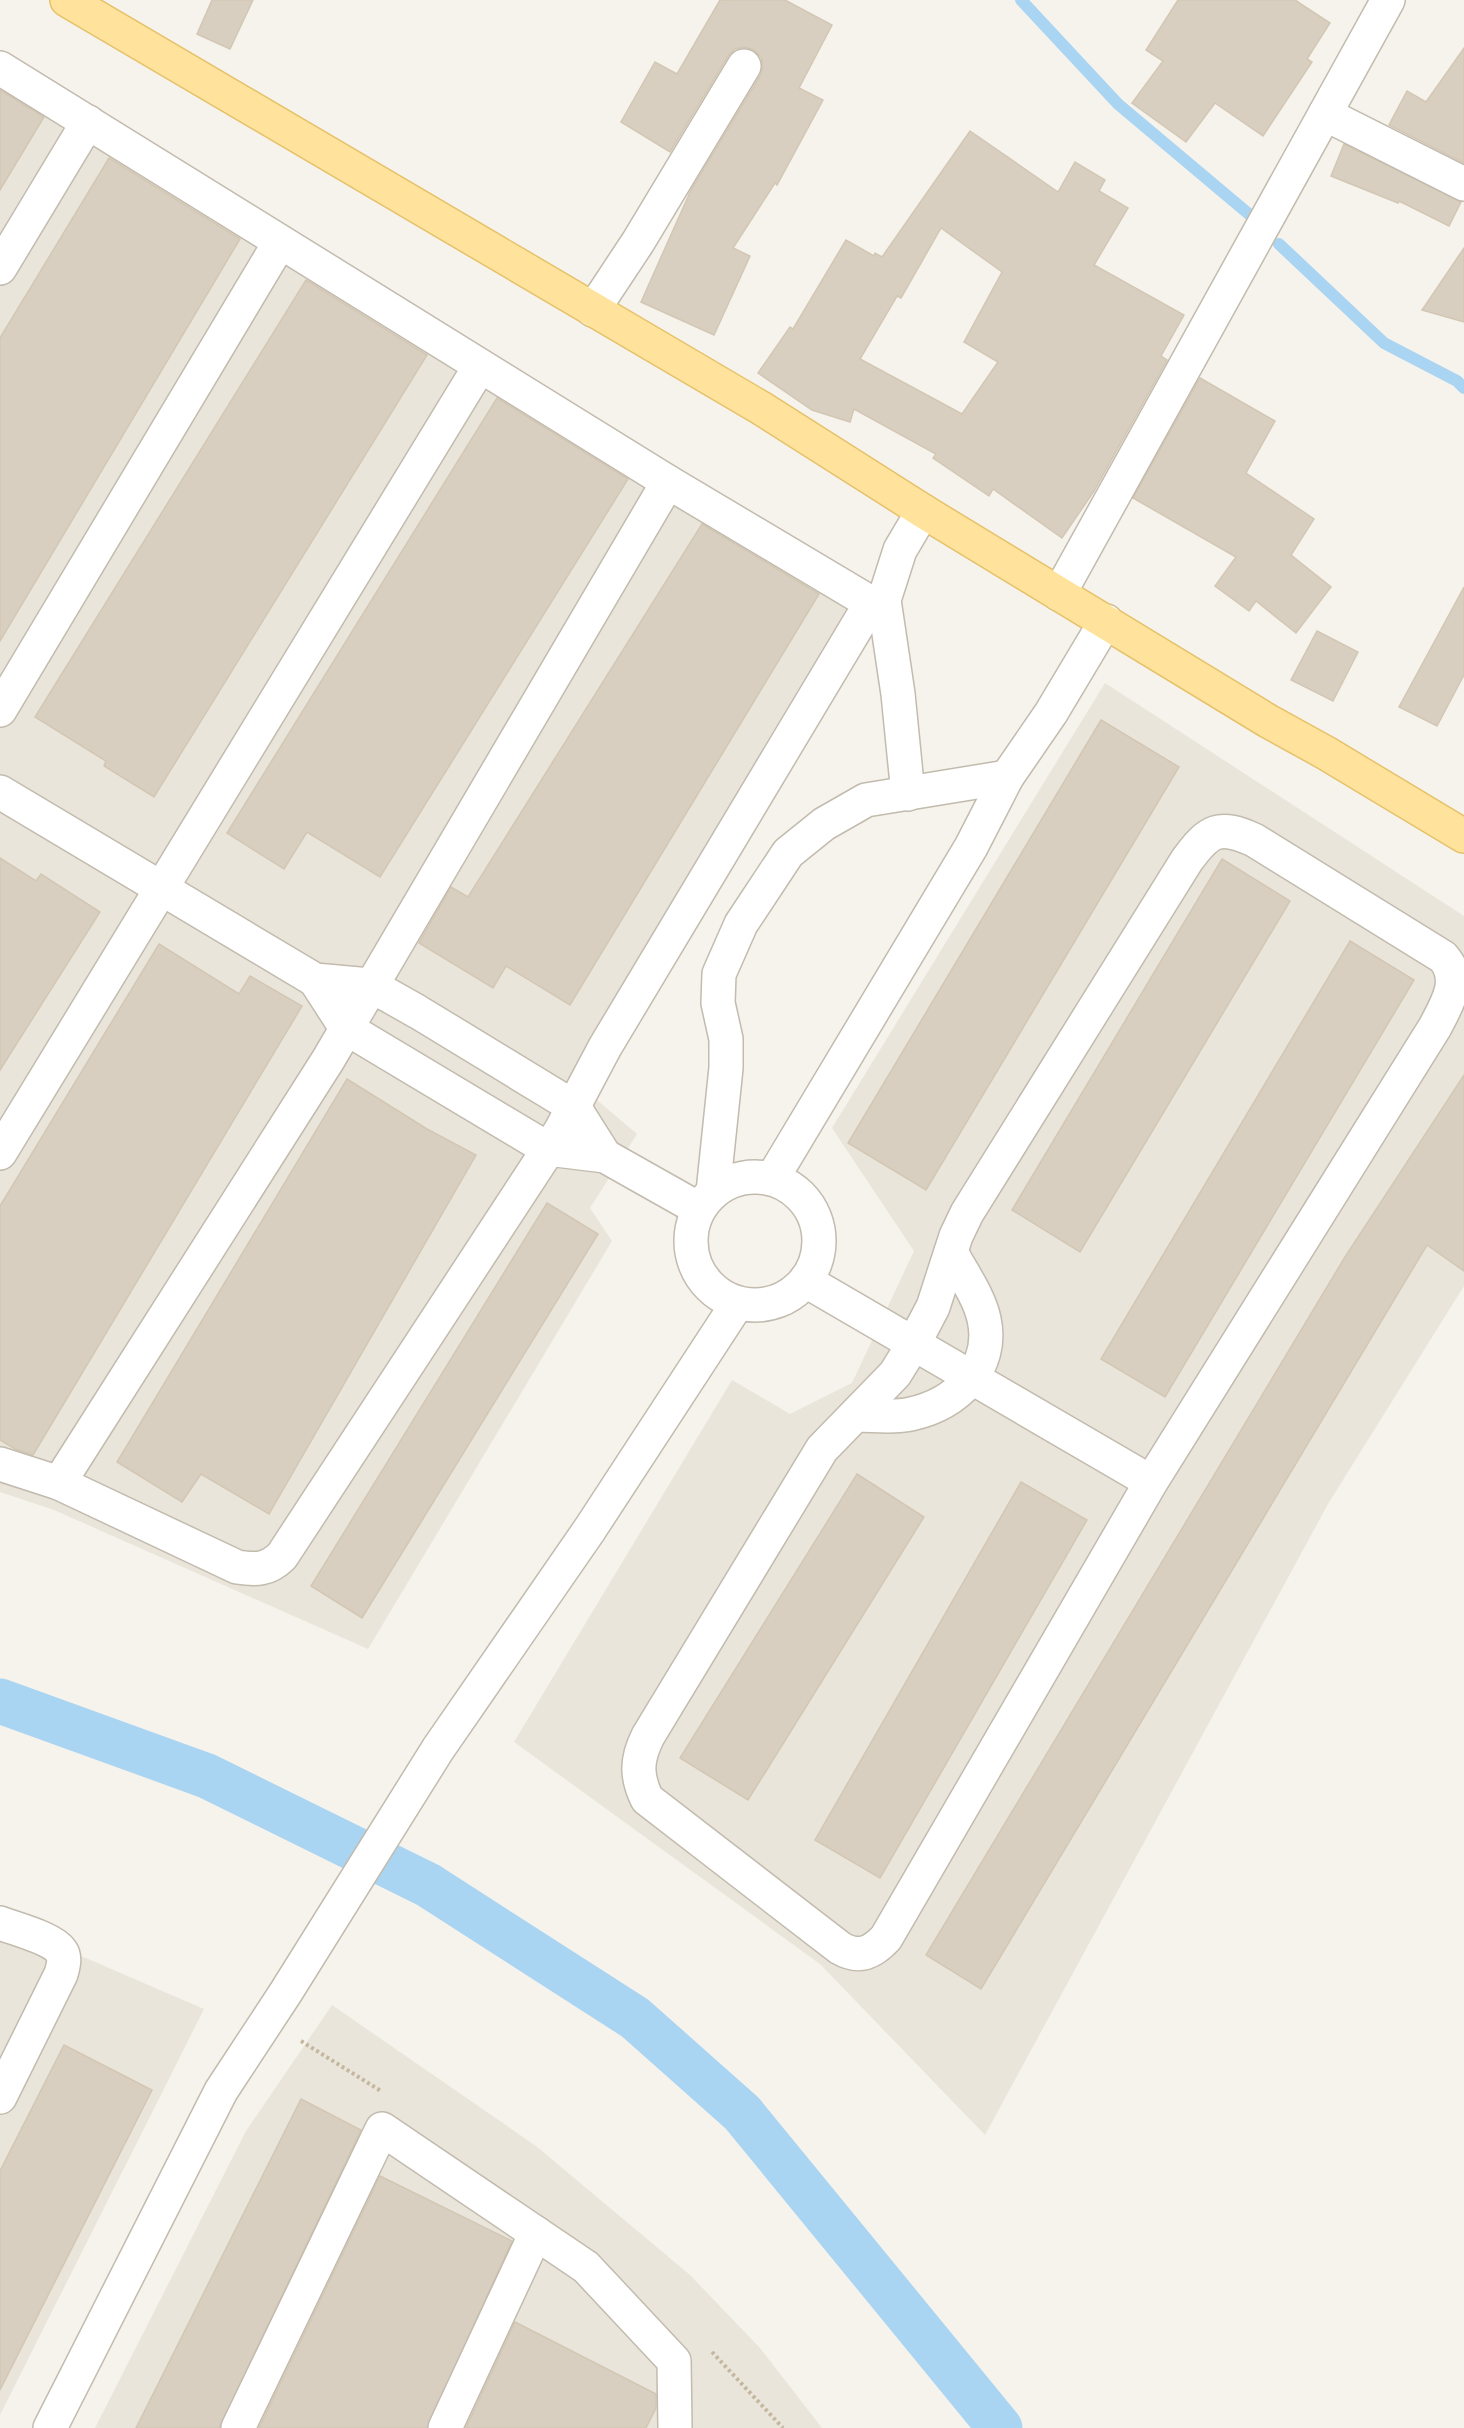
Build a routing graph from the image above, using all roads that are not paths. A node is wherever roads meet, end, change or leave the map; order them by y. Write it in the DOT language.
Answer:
graph roads {
  1 [pos="67,0"];
  2 [pos="1388,0"];
  3 [pos="744,66"];
  4 [pos="0,68"];
  5 [pos="1325,114"];
  6 [pos="88,122"];
  7 [pos="1464,184"];
  8 [pos="280,242"];
  9 [pos="0,268"];
  10 [pos="593,310"];
  11 [pos="480,366"];
  12 [pos="668,482"];
  13 [pos="913,529"];
  14 [pos="1059,594"];
  15 [pos="1106,621"];
  16 [pos="0,710"];
  17 [pos="1007,777"];
  18 [pos="0,792"];
  19 [pos="908,794"];
  20 [pos="1464,836"];
  21 [pos="162,889"];
  22 [pos="315,980"];
  23 [pos="370,985"];
  24 [pos="346,1028"];
  25 [pos="574,1107"];
  26 [pos="548,1149"];
  27 [pos="0,1153"];
  28 [pos="605,1155"];
  29 [pos="772,1179"];
  30 [pos="706,1201"];
  31 [pos="951,1252"];
  32 [pos="806,1281"];
  33 [pos="737,1304"];
  34 [pos="913,1345"];
  35 [pos="972,1379"];
  36 [pos="856,1414"];
  37 [pos="0,1464"];
  38 [pos="1150,1482"];
  39 [pos="59,1483"];
  40 [pos="0,1923"];
  41 [pos="0,2097"];
  42 [pos="536,2233"];
  43 [pos="50,2428"];
  44 [pos="238,2428"];
  45 [pos="446,2428"];
  46 [pos="675,2428"];
  1 -- 10 [label="main road"];
  2 -- 5 [label="street"];
  3 -- 10 [label="street"];
  4 -- 6 [label="street"];
  5 -- 7 [label="street"];
  5 -- 14 [label="street"];
  6 -- 8 [label="street"];
  6 -- 9 [label="street"];
  8 -- 11 [label="street"];
  8 -- 16 [label="street"];
  10 -- 13 [label="main road"];
  11 -- 12 [label="street"];
  11 -- 21 [label="street"];
  12 -- 23 [label="street"];
  12 -- 25 [label="street"];
  13 -- 14 [label="main road"];
  13 -- 19 [label="street"];
  14 -- 15 [label="main road"];
  15 -- 17 [label="street"];
  15 -- 20 [label="main road"];
  17 -- 19 [label="street"];
  17 -- 29 [label="street"];
  18 -- 21 [label="street"];
  19 -- 30 [label="street"];
  21 -- 22 [label="street"];
  21 -- 27 [label="street"];
  22 -- 23 [label="street"];
  22 -- 24 [label="street"];
  23 -- 24 [label="street"];
  23 -- 25 [label="street"];
  24 -- 26 [label="street"];
  24 -- 39 [label="street"];
  25 -- 26 [label="street"];
  25 -- 28 [label="street"];
  26 -- 28 [label="street"];
  26 -- 39 [label="street"];
  28 -- 30 [label="street"];
  29 -- 30 [label="street"];
  29 -- 32 [label="street"];
  30 -- 33 [label="street"];
  31 -- 34 [label="street"];
  31 -- 35 [label="street"];
  31 -- 38 [label="street"];
  32 -- 33 [label="street"];
  32 -- 34 [label="street"];
  33 -- 43 [label="street"];
  34 -- 35 [label="street"];
  34 -- 36 [label="street"];
  35 -- 36 [label="street"];
  35 -- 38 [label="street"];
  36 -- 38 [label="street"];
  37 -- 39 [label="street"];
  40 -- 41 [label="street"];
  42 -- 44 [label="street"];
  42 -- 45 [label="street"];
  42 -- 46 [label="street"];
}
